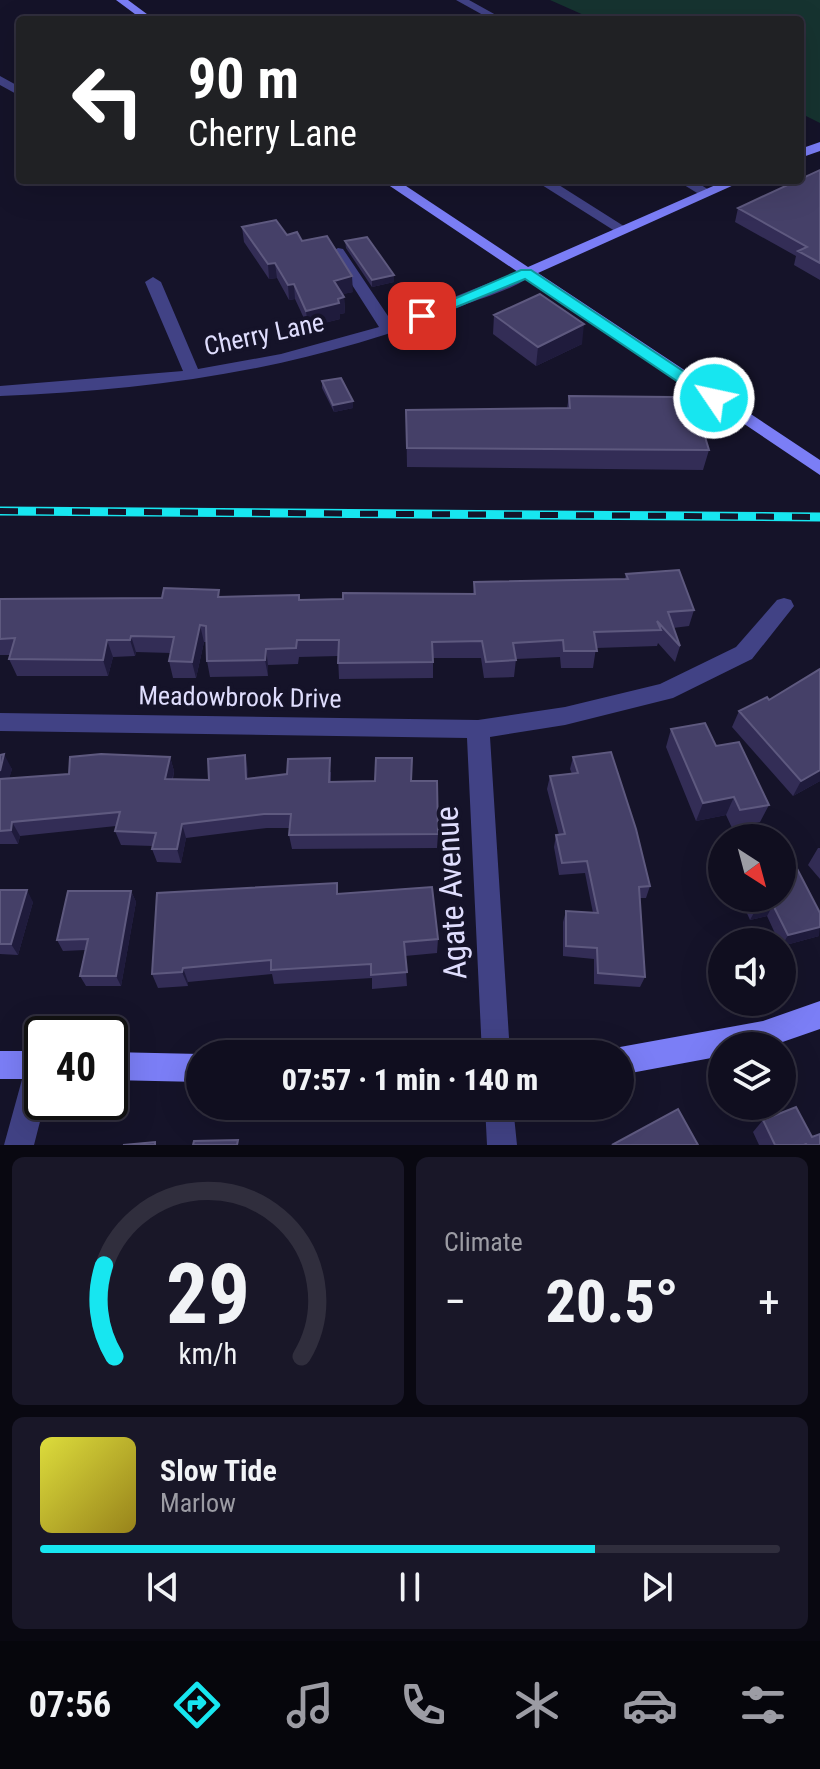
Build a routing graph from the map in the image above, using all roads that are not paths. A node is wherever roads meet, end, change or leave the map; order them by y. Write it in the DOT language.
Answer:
graph roads {
  1 [pos="121,0"];
  2 [pos="461,0"];
  3 [pos="486,13"];
  4 [pos="144,16"];
  5 [pos="477,16"];
  6 [pos="492,16"];
  7 [pos="394,184"];
  8 [pos="548,184"];
  9 [pos="690,184"];
  10 [pos="728,184"];
  11 [pos="707,193"];
  12 [pos="623,230"];
  13 [pos="338,252"];
  14 [pos="526,273"];
  15 [pos="153,282"];
  16 [pos="388,329"];
  17 [pos="193,376"];
  18 [pos="0,391"];
  19 [pos="820,469"];
  20 [pos="784,606"];
  21 [pos="0,722"];
  22 [pos="478,729"];
  23 [pos="820,1015"];
  24 [pos="495,1040"];
  25 [pos="634,1058"];
  26 [pos="0,1065"];
  27 [pos="24,1065"];
  28 [pos="128,1066"];
  29 [pos="186,1068"];
  30 [pos="26,1120"];
  31 [pos="500,1120"];
  32 [pos="19,1145"];
  33 [pos="502,1145"];
  1 -- 4 [label="street"];
  2 -- 3 [label="street"];
  3 -- 5 [label="street"];
  3 -- 6 [label="street"];
  7 -- 14 [label="street"];
  8 -- 12 [label="street"];
  9 -- 11 [label="street"];
  10 -- 11 [label="street"];
  11 -- 12 [label="street"];
  12 -- 14 [label="street"];
  13 -- 16 [label="street"];
  14 -- 16 [label="street, Cherry Lane"];
  14 -- 19 [label="street"];
  15 -- 17 [label="street"];
  16 -- 17 [label="street, Cherry Lane"];
  17 -- 18 [label="street, Cherry Lane"];
  20 -- 22 [label="street, Meadowbrook Drive"];
  21 -- 22 [label="street, Meadowbrook Drive"];
  22 -- 24 [label="street, Agate Avenue"];
  23 -- 25 [label="street"];
  26 -- 27 [label="street"];
  28 -- 29 [label="street"];
  30 -- 32 [label="street"];
  31 -- 33 [label="street"];
}
